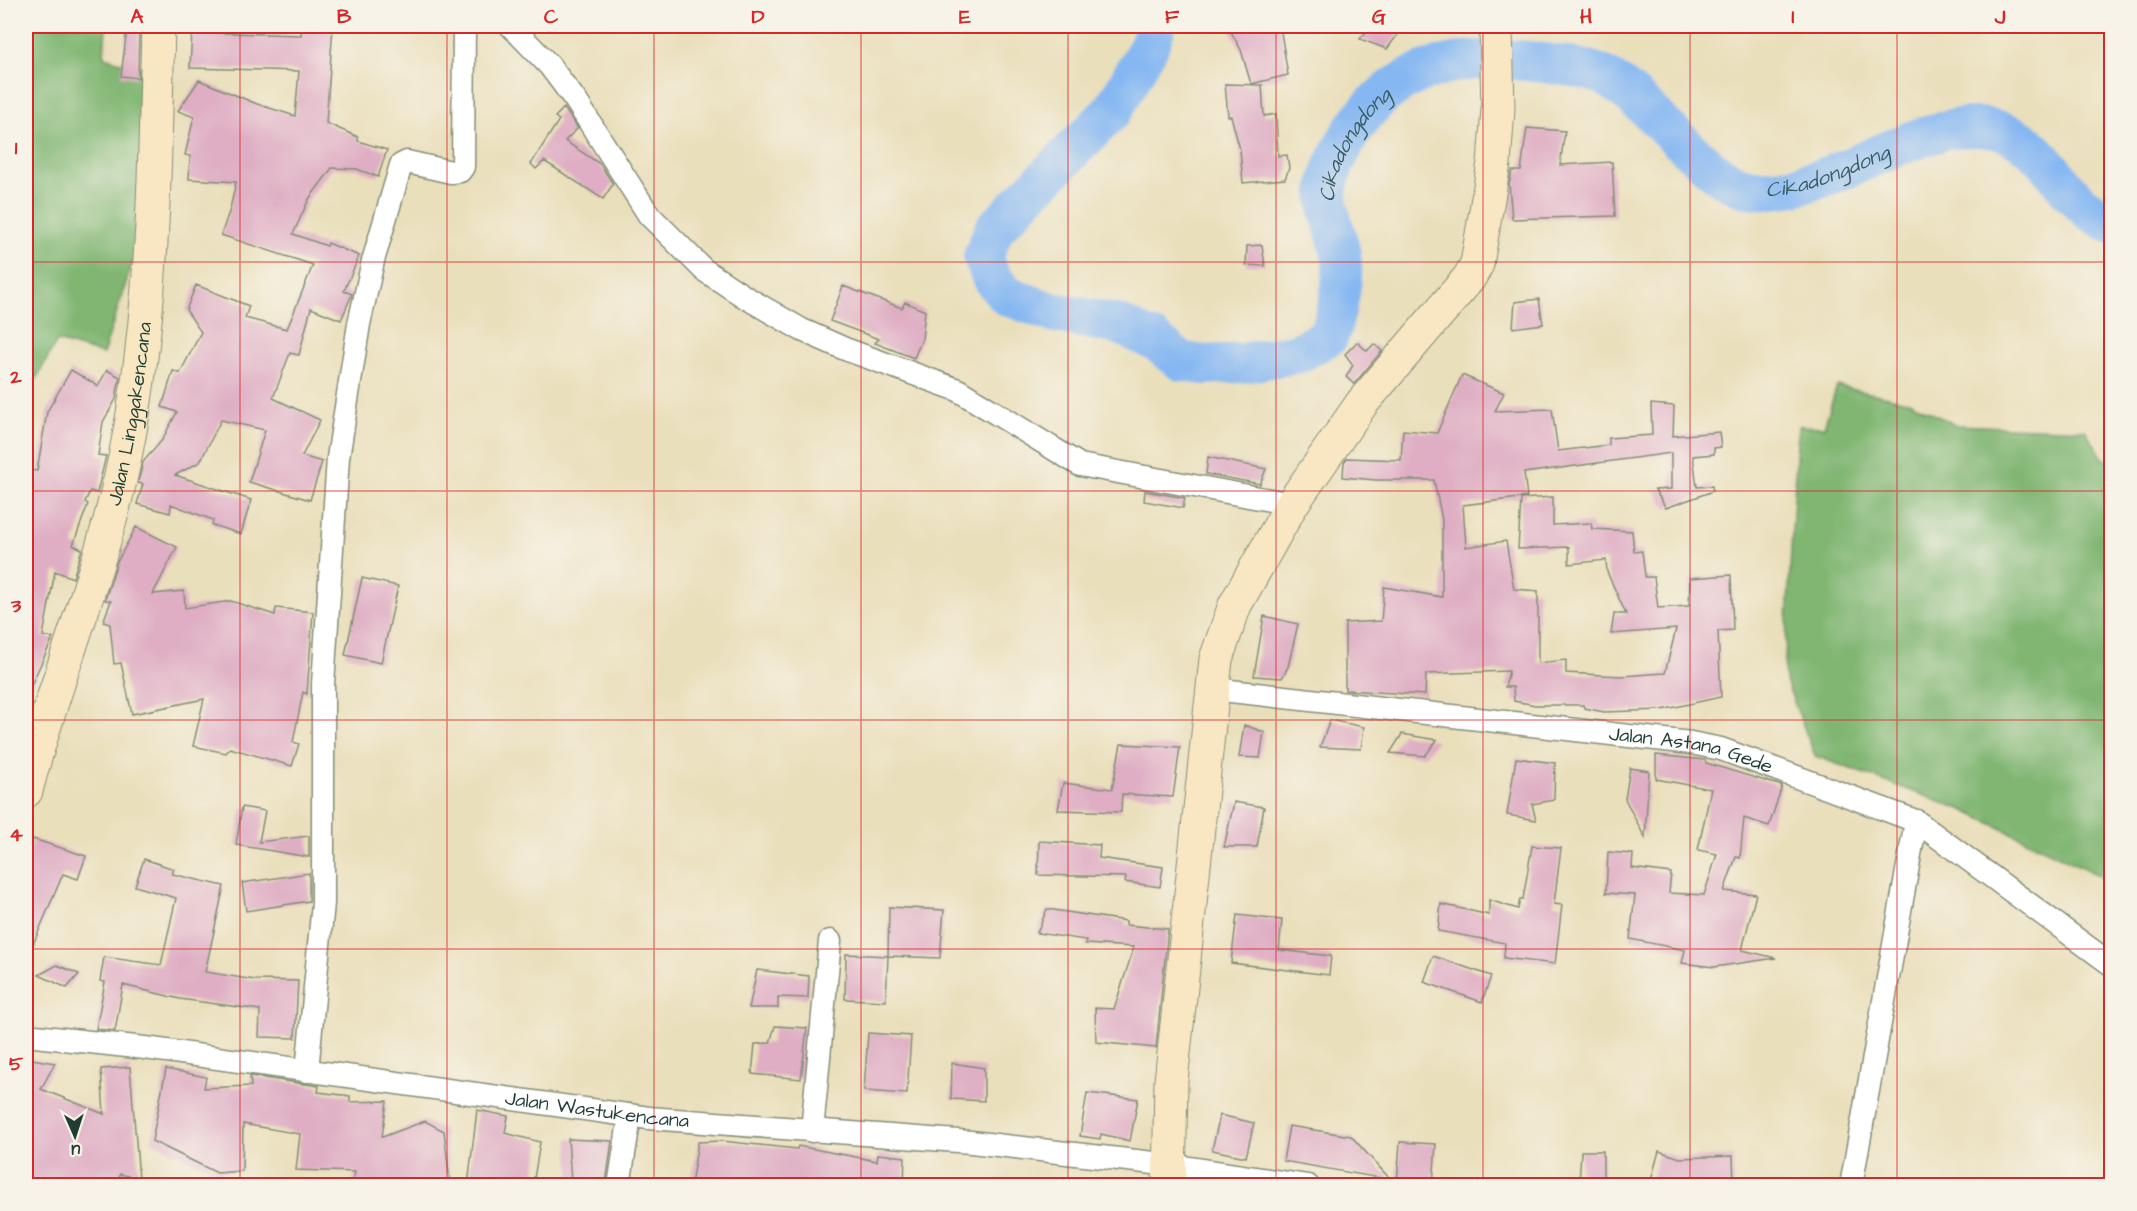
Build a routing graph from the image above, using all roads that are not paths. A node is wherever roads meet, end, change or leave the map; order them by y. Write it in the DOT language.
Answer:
graph roads {
  1 [pos="159,26"];
  2 [pos="464,26"];
  3 [pos="511,26"];
  4 [pos="1496,30"];
  5 [pos="1292,504"];
  6 [pos="1213,689"];
  7 [pos="26,791"];
  8 [pos="1916,821"];
  9 [pos="830,941"];
  10 [pos="2112,965"];
  11 [pos="26,1035"];
  12 [pos="308,1071"];
  13 [pos="630,1115"];
  14 [pos="812,1131"];
  15 [pos="1170,1175"];
  16 [pos="619,1185"];
  17 [pos="1308,1185"];
  18 [pos="1851,1185"];
  1 -- 7 [label="street, Jalan Linggakencana"];
  2 -- 12 [label="street"];
  3 -- 5 [label="street"];
  4 -- 5 [label="street"];
  5 -- 6 [label="street"];
  6 -- 8 [label="street, Jalan Astana Gede"];
  6 -- 15 [label="street"];
  8 -- 10 [label="street, Jalan Astana Gede"];
  8 -- 18 [label="street"];
  9 -- 14 [label="street"];
  11 -- 12 [label="street, Jalan Wastukencana"];
  12 -- 13 [label="street, Jalan Wastukencana"];
  13 -- 14 [label="street, Jalan Wastukencana"];
  13 -- 16 [label="street"];
  14 -- 15 [label="street, Jalan Wastukencana"];
  15 -- 17 [label="street, Jalan Wastukencana"];
}
